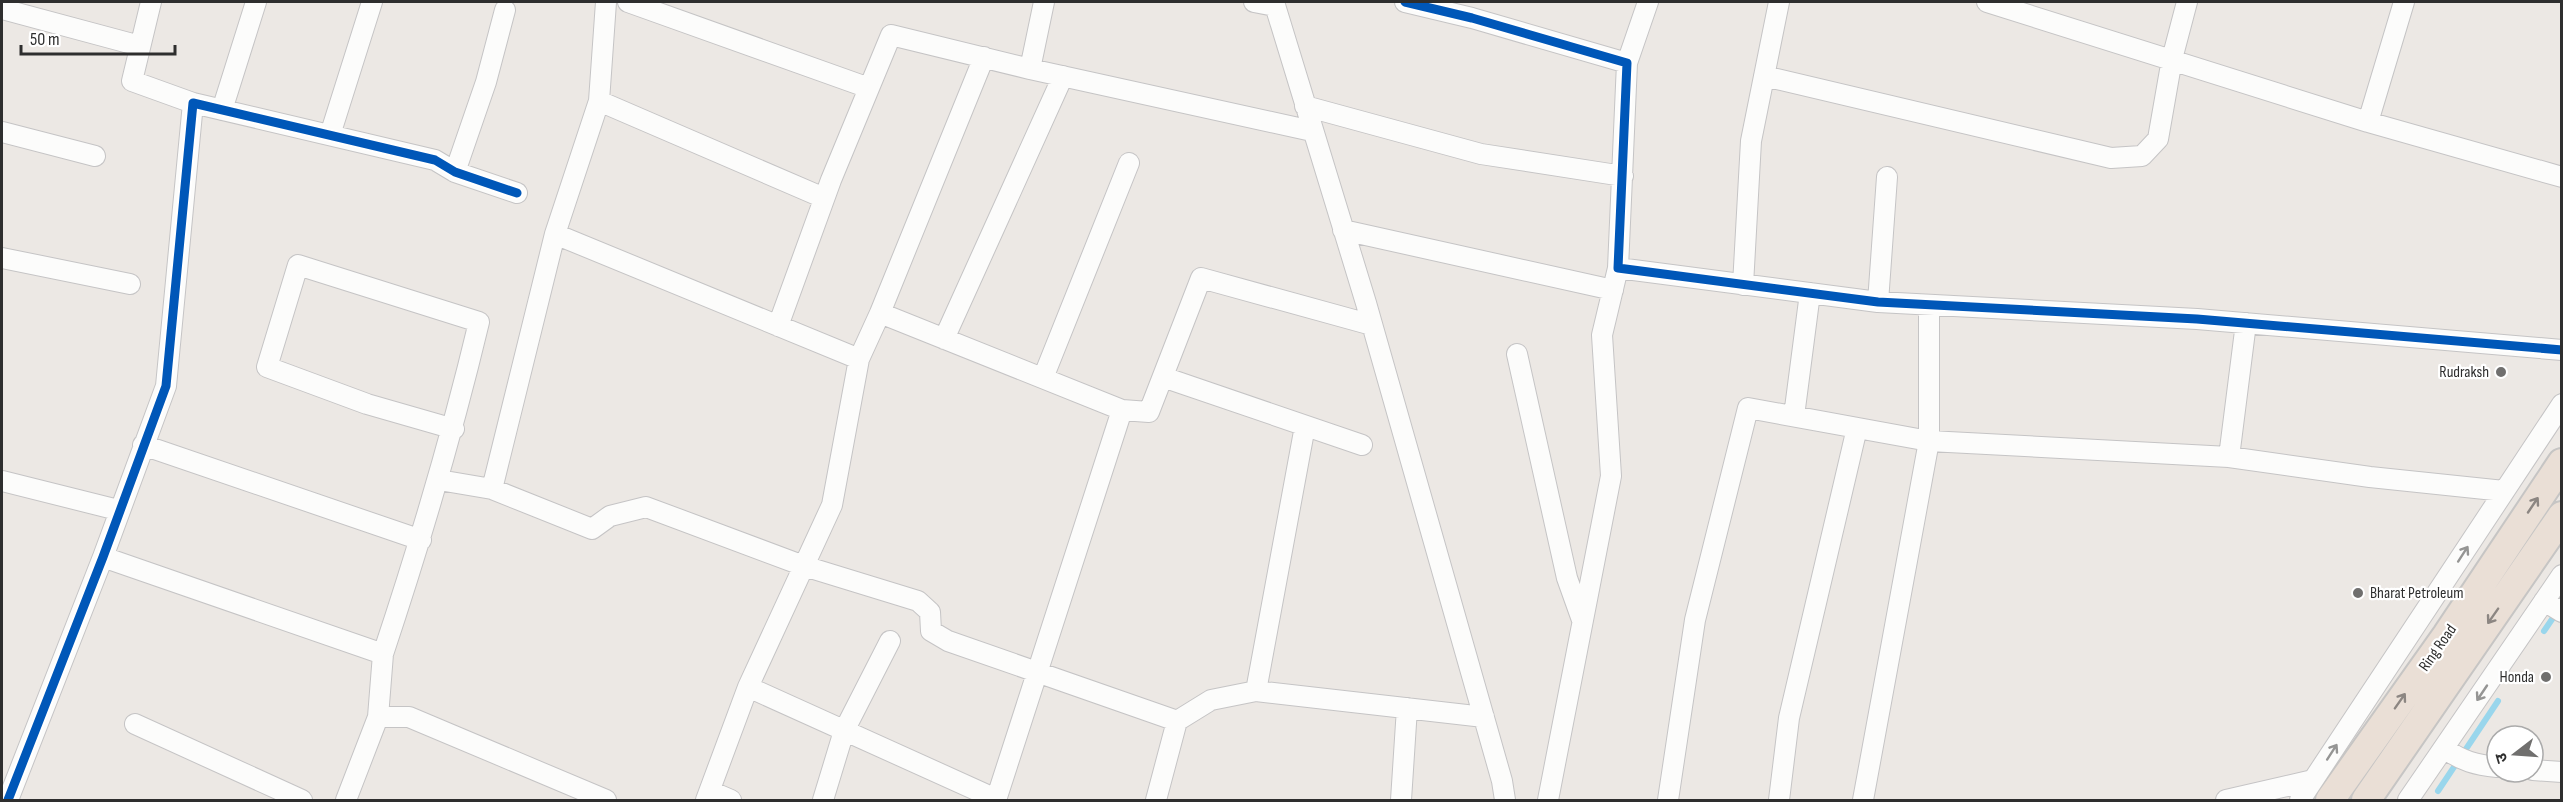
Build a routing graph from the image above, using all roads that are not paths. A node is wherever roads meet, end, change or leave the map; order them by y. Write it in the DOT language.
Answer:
graph roads {
  1 [pos="151,2"];
  2 [pos="256,2"];
  3 [pos="372,2"];
  4 [pos="606,2"];
  5 [pos="628,2"];
  6 [pos="1044,2"];
  7 [pos="1254,2"];
  8 [pos="1405,2"];
  9 [pos="1648,2"];
  10 [pos="1779,2"];
  11 [pos="1987,2"];
  12 [pos="2187,2"];
  13 [pos="2404,2"];
  14 [pos="1274,4"];
  15 [pos="2,9"];
  16 [pos="505,10"];
  17 [pos="140,46"];
  18 [pos="984,57"];
  19 [pos="2172,59"];
  20 [pos="1627,63"];
  21 [pos="1030,69"];
  22 [pos="1063,76"];
  23 [pos="1764,76"];
  24 [pos="869,87"];
  25 [pos="599,101"];
  26 [pos="194,103"];
  27 [pos="1305,106"];
  28 [pos="222,110"];
  29 [pos="2368,122"];
  30 [pos="1312,130"];
  31 [pos="2,132"];
  32 [pos="330,135"];
  33 [pos="95,156"];
  34 [pos="1129,163"];
  35 [pos="455,172"];
  36 [pos="1623,176"];
  37 [pos="1887,177"];
  38 [pos="2562,177"];
  39 [pos="517,193"];
  40 [pos="824,198"];
  41 [pos="1343,230"];
  42 [pos="555,234"];
  43 [pos="2,258"];
  44 [pos="1618,268"];
  45 [pos="130,284"];
  46 [pos="1743,285"];
  47 [pos="1613,290"];
  48 [pos="1810,293"];
  49 [pos="1878,302"];
  50 [pos="1929,305"];
  51 [pos="880,314"];
  52 [pos="2246,323"];
  53 [pos="1372,325"];
  54 [pos="778,326"];
  55 [pos="944,339"];
  56 [pos="2562,350"];
  57 [pos="1517,354"];
  58 [pos="859,359"];
  59 [pos="1163,377"];
  60 [pos="1043,378"];
  61 [pos="2562,404"];
  62 [pos="1122,410"];
  63 [pos="1794,416"];
  64 [pos="1305,426"];
  65 [pos="1857,428"];
  66 [pos="454,429"];
  67 [pos="1929,441"];
  68 [pos="143,445"];
  69 [pos="1362,445"];
  70 [pos="2229,456"];
  71 [pos="2562,463"];
  72 [pos="439,480"];
  73 [pos="2,481"];
  74 [pos="492,489"];
  75 [pos="2504,491"];
  76 [pos="118,510"];
  77 [pos="2562,516"];
  78 [pos="421,540"];
  79 [pos="103,558"];
  80 [pos="804,566"];
  81 [pos="2562,575"];
  82 [pos="2554,608"];
  83 [pos="1583,623"];
  84 [pos="890,641"];
  85 [pos="383,654"];
  86 [pos="1038,672"];
  87 [pos="748,687"];
  88 [pos="1256,691"];
  89 [pos="1407,708"];
  90 [pos="378,717"];
  91 [pos="1484,717"];
  92 [pos="1178,721"];
  93 [pos="135,724"];
  94 [pos="844,731"];
  95 [pos="2459,757"];
  96 [pos="2485,764"];
  97 [pos="2545,771"];
  98 [pos="2562,772"];
  99 [pos="2322,790"];
  100 [pos="708,796"];
  101 [pos="996,800"];
  102 [pos="8,801"];
  103 [pos="302,801"];
  104 [pos="346,801"];
  105 [pos="606,801"];
  106 [pos="731,801"];
  107 [pos="823,801"];
  108 [pos="1156,801"];
  109 [pos="1401,801"];
  110 [pos="1505,801"];
  111 [pos="1548,801"];
  112 [pos="1668,801"];
  113 [pos="1779,801"];
  114 [pos="1863,801"];
  115 [pos="2226,801"];
  116 [pos="2300,801"];
  117 [pos="2366,801"];
  118 [pos="2408,801"];
  1 -- 17 [label="street"];
  2 -- 28 [label="street"];
  3 -- 32 [label="street"];
  4 -- 25 [label="street"];
  5 -- 24 [label="street"];
  6 -- 21 [label="street"];
  7 -- 14 [label="street"];
  8 -- 20 [label="street"];
  9 -- 20 [label="street"];
  10 -- 23 [label="street"];
  11 -- 19 [label="street"];
  12 -- 19 [label="street"];
  13 -- 29 [label="street"];
  14 -- 27 [label="street"];
  15 -- 17 [label="street"];
  16 -- 35 [label="street"];
  17 -- 26 [label="street"];
  18 -- 21 [label="street"];
  18 -- 24 [label="street"];
  18 -- 51 [label="street"];
  19 -- 23 [label="street"];
  19 -- 29 [label="street"];
  20 -- 36 [label="street"];
  21 -- 22 [label="street"];
  22 -- 30 [label="street"];
  22 -- 55 [label="street"];
  23 -- 46 [label="street"];
  24 -- 40 [label="street"];
  25 -- 40 [label="street"];
  25 -- 42 [label="street"];
  26 -- 28 [label="street"];
  26 -- 68 [label="street"];
  27 -- 30 [label="street"];
  27 -- 36 [label="street"];
  28 -- 32 [label="street"];
  29 -- 38 [label="street"];
  30 -- 41 [label="street"];
  31 -- 33 [label="street"];
  32 -- 35 [label="street"];
  34 -- 60 [label="street"];
  35 -- 39 [label="street"];
  36 -- 44 [label="street"];
  37 -- 49 [label="street"];
  40 -- 54 [label="street"];
  41 -- 47 [label="street"];
  41 -- 53 [label="street"];
  42 -- 54 [label="street"];
  42 -- 74 [label="street"];
  43 -- 45 [label="street"];
  44 -- 46 [label="street"];
  44 -- 47 [label="street"];
  46 -- 48 [label="street"];
  47 -- 83 [label="street"];
  48 -- 49 [label="street"];
  48 -- 63 [label="street"];
  49 -- 50 [label="street"];
  50 -- 52 [label="street"];
  50 -- 67 [label="street"];
  51 -- 55 [label="street"];
  51 -- 58 [label="street"];
  52 -- 56 [label="street"];
  52 -- 70 [label="street"];
  53 -- 59 [label="street"];
  53 -- 91 [label="street"];
  54 -- 58 [label="street"];
  55 -- 60 [label="street"];
  57 -- 83 [label="street"];
  58 -- 80 [label="street"];
  59 -- 62 [label="street"];
  59 -- 64 [label="street"];
  60 -- 62 [label="street"];
  61 -- 75 [label="street"];
  62 -- 86 [label="street"];
  63 -- 65 [label="street"];
  63 -- 112 [label="street"];
  64 -- 69 [label="street"];
  64 -- 88 [label="street"];
  65 -- 67 [label="street"];
  65 -- 113 [label="street"];
  66 -- 66 [label="street"];
  66 -- 72 [label="street"];
  67 -- 70 [label="street"];
  67 -- 114 [label="street"];
  68 -- 76 [label="street"];
  68 -- 78 [label="street"];
  70 -- 75 [label="street"];
  99 -- 71 [label="highway, Ring Road, one-way"];
  72 -- 74 [label="street"];
  72 -- 78 [label="street"];
  73 -- 76 [label="street"];
  74 -- 80 [label="street"];
  99 -- 75 [label="street, one-way"];
  76 -- 79 [label="street"];
  77 -- 117 [label="highway, Ring Road, one-way"];
  78 -- 85 [label="street"];
  79 -- 85 [label="street"];
  79 -- 102 [label="street"];
  80 -- 86 [label="street"];
  80 -- 87 [label="street"];
  81 -- 82 [label="street"];
  82 -- 95 [label="street, one-way"];
  83 -- 111 [label="street"];
  84 -- 94 [label="street"];
  85 -- 90 [label="street"];
  86 -- 92 [label="street"];
  86 -- 101 [label="street"];
  87 -- 94 [label="street"];
  87 -- 100 [label="street"];
  88 -- 89 [label="street"];
  88 -- 92 [label="street"];
  89 -- 91 [label="street"];
  89 -- 109 [label="street"];
  90 -- 104 [label="street"];
  90 -- 105 [label="street"];
  91 -- 110 [label="street"];
  92 -- 108 [label="street"];
  93 -- 103 [label="street"];
  94 -- 101 [label="street"];
  94 -- 107 [label="street"];
  95 -- 96 [label="street"];
  95 -- 118 [label="street"];
  97 -- 98 [label="street"];
  99 -- 115 [label="street"];
  99 -- 116 [label="street"];
  100 -- 106 [label="street"];
}
